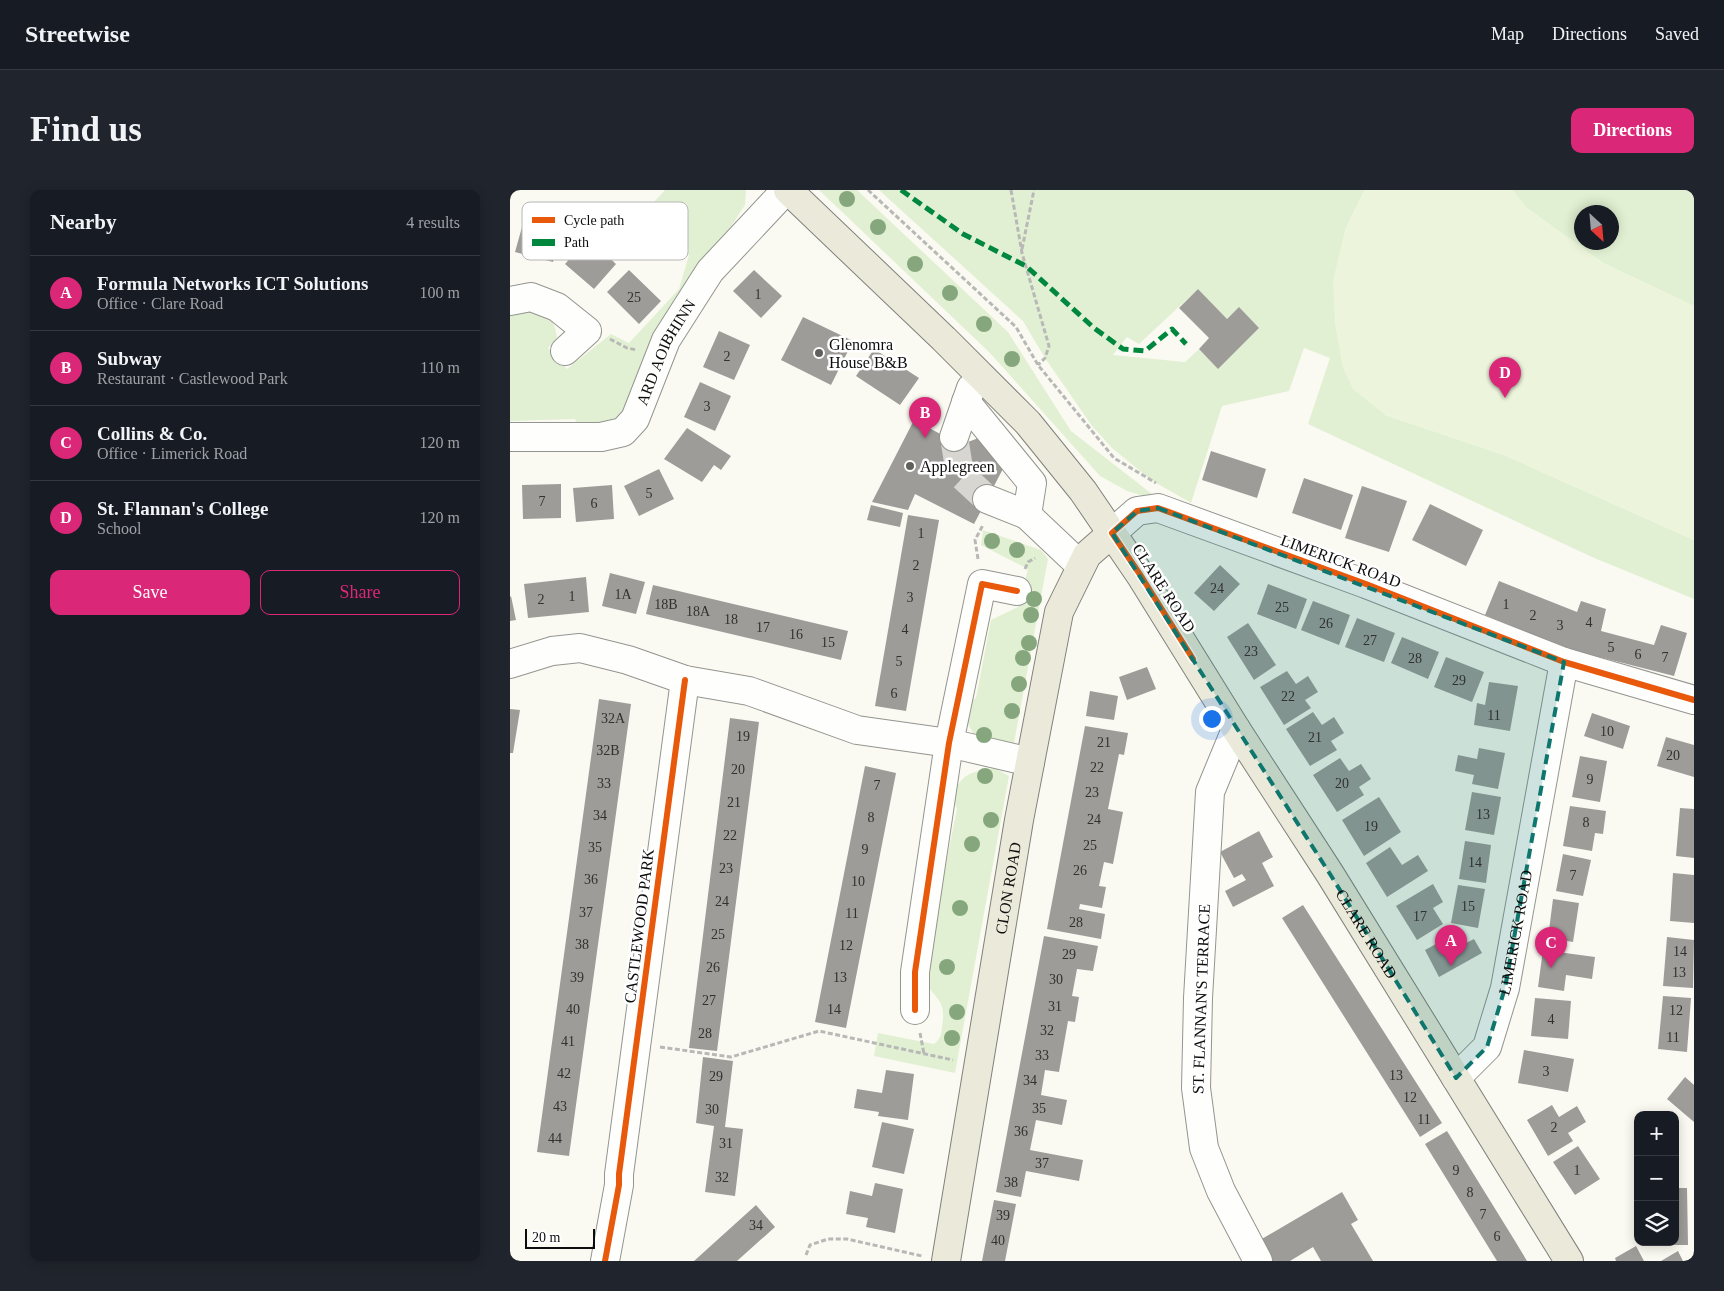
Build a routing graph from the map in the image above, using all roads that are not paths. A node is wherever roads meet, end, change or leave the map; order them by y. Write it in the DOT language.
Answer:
graph roads {
  1 [pos="787,190"];
  2 [pos="510,301"];
  3 [pos="565,351"];
  4 [pos="976,372"];
  5 [pos="966,402"];
  6 [pos="510,436"];
  7 [pos="954,437"];
  8 [pos="1059,462"];
  9 [pos="1032,483"];
  10 [pos="990,500"];
  11 [pos="1027,514"];
  12 [pos="1112,533"];
  13 [pos="1081,566"];
  14 [pos="1017,591"];
  15 [pos="1564,662"];
  16 [pos="510,664"];
  17 [pos="685,680"];
  18 [pos="1694,700"];
  19 [pos="1236,729"];
  20 [pos="949,743"];
  21 [pos="1030,762"];
  22 [pos="915,1010"];
  23 [pos="1456,1078"];
  24 [pos="937,1259"];
  25 [pos="605,1261"];
  26 [pos="1258,1261"];
  27 [pos="1569,1261"];
  1 -- 4 [label="main road, CLARE ROAD"];
  1 -- 6 [label="street, ARD AOIBHINN"];
  2 -- 3 [label="street"];
  4 -- 5 [label="street"];
  4 -- 8 [label="main road, CLARE ROAD"];
  5 -- 7 [label="street"];
  5 -- 9 [label="street"];
  8 -- 9 [label="street"];
  8 -- 12 [label="main road, CLARE ROAD"];
  9 -- 11 [label="street"];
  10 -- 11 [label="street"];
  11 -- 13 [label="street"];
  12 -- 13 [label="main road, CLON ROAD"];
  12 -- 15 [label="street, LIMERICK ROAD"];
  12 -- 19 [label="main road, CLARE ROAD"];
  13 -- 21 [label="main road, CLON ROAD"];
  14 -- 20 [label="street"];
  15 -- 18 [label="street"];
  15 -- 23 [label="street, LIMERICK ROAD"];
  16 -- 17 [label="street"];
  17 -- 20 [label="street"];
  17 -- 25 [label="street, CASTLEWOOD PARK"];
  19 -- 23 [label="main road, CLARE ROAD"];
  19 -- 26 [label="street, ST. FLANNAN'S TERRACE"];
  20 -- 21 [label="street"];
  20 -- 22 [label="street"];
  21 -- 24 [label="main road, CLON ROAD"];
  23 -- 27 [label="main road, CLARE ROAD"];
}
